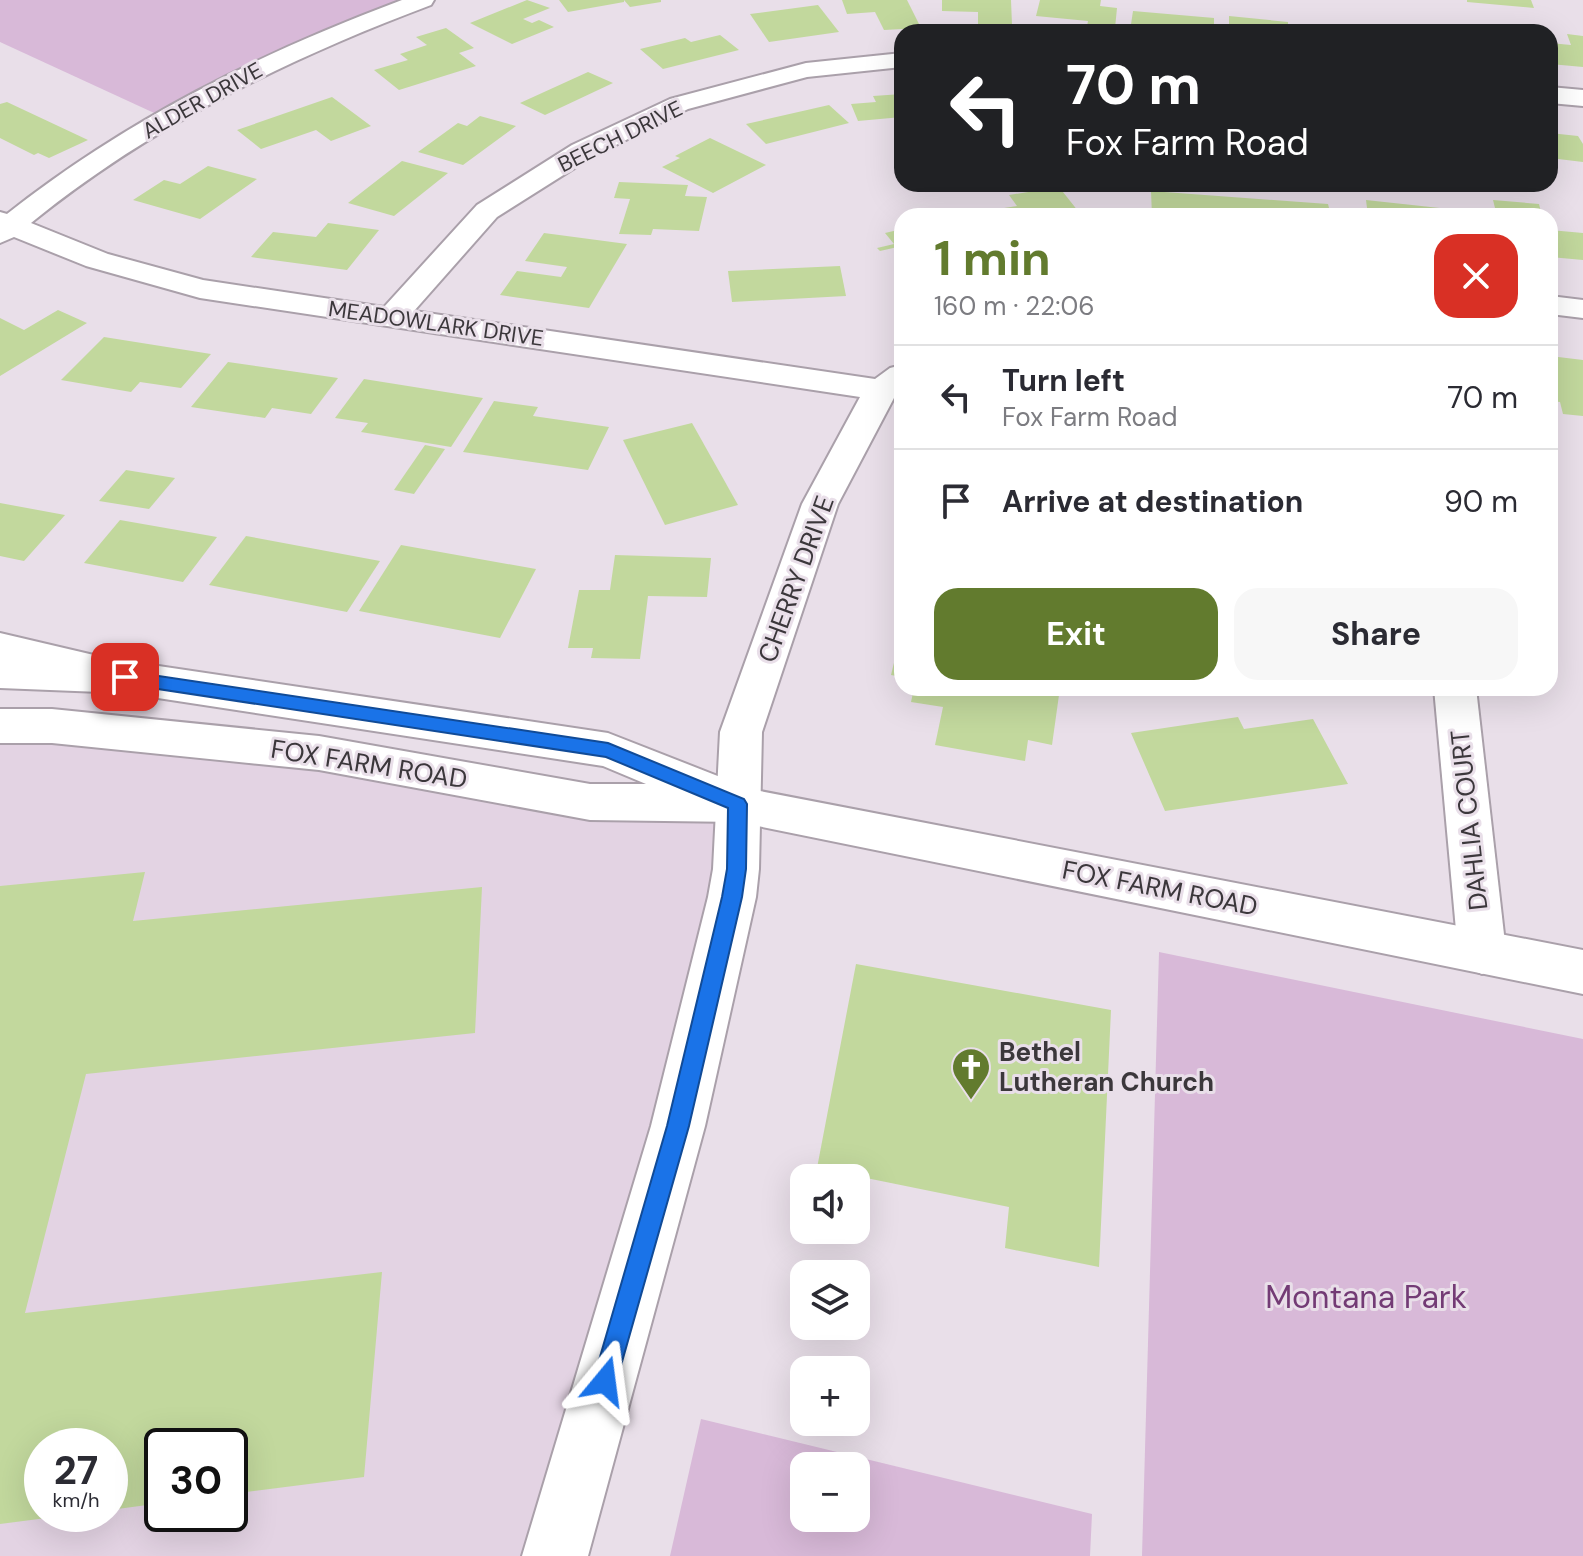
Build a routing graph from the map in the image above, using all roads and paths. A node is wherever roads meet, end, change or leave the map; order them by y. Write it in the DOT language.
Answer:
graph roads {
  1 [pos="423,0"];
  2 [pos="894,61"];
  3 [pos="1558,96"];
  4 [pos="1583,98"];
  5 [pos="3,227"];
  6 [pos="1558,306"];
  7 [pos="1583,309"];
  8 [pos="393,316"];
  9 [pos="892,382"];
  10 [pos="0,648"];
  11 [pos="0,672"];
  12 [pos="125,677"];
  13 [pos="1456,696"];
  14 [pos="0,726"];
  15 [pos="738,804"];
  16 [pos="1482,952"];
  17 [pos="1583,972"];
  18 [pos="555,1556"];
  1 -- 5 [label="street, ALDER DRIVE"];
  2 -- 8 [label="street, BEECH DRIVE"];
  3 -- 4 [label="street"];
  5 -- 8 [label="street, MEADOWLARK DRIVE"];
  6 -- 7 [label="street"];
  8 -- 9 [label="street, MEADOWLARK DRIVE"];
  9 -- 15 [label="street, CHERRY DRIVE"];
  10 -- 12 [label="street, FOX FARM ROAD"];
  11 -- 12 [label="street, FOX FARM ROAD"];
  12 -- 15 [label="street, FOX FARM ROAD"];
  13 -- 16 [label="street, DAHLIA COURT"];
  14 -- 15 [label="street, FOX FARM ROAD"];
  15 -- 16 [label="street, FOX FARM ROAD"];
  15 -- 18 [label="street, CHERRY DRIVE"];
  16 -- 17 [label="street, FOX FARM ROAD"];
}
